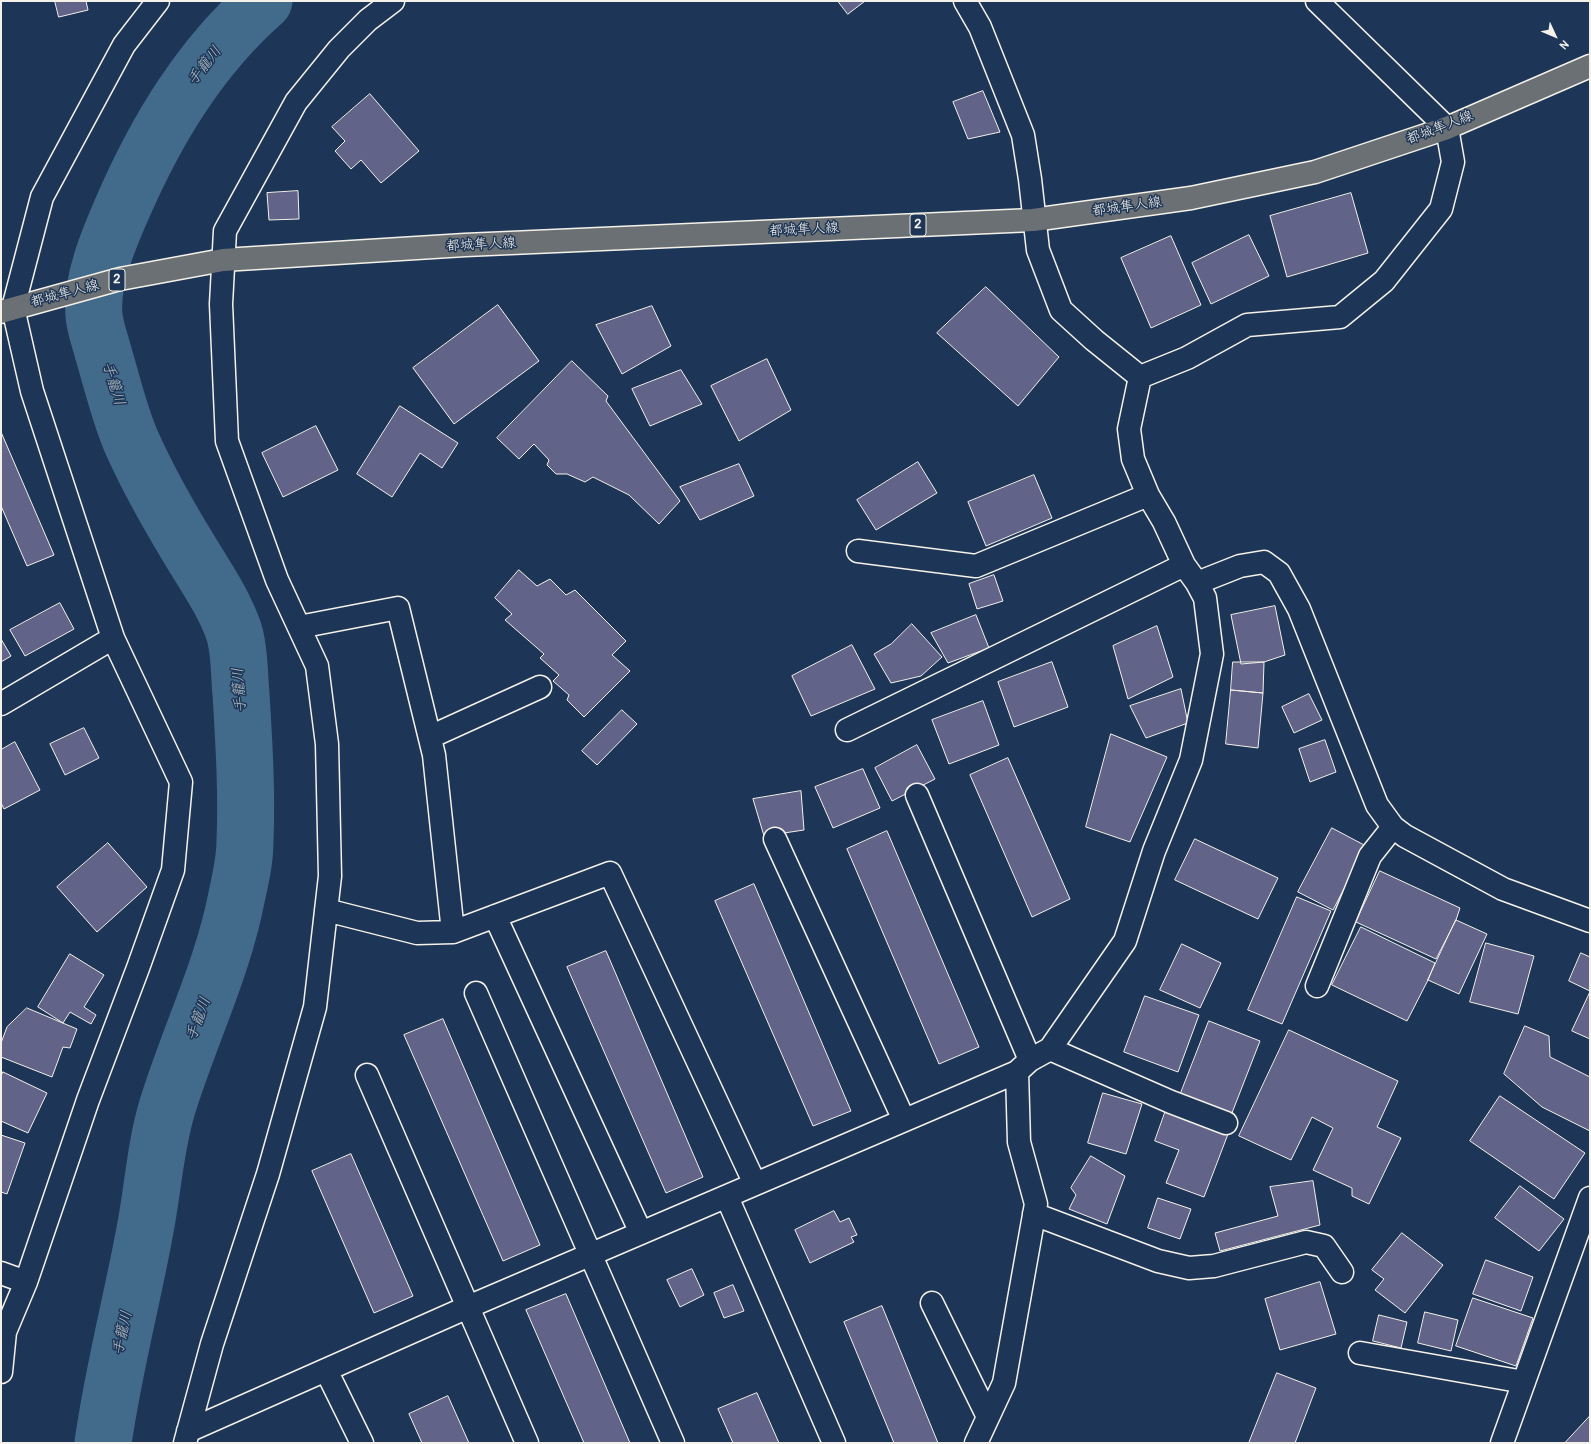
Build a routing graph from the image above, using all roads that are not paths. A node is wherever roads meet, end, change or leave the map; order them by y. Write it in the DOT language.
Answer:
graph roads {
  1 [pos="158,1"];
  2 [pos="393,1"];
  3 [pos="965,1"];
  4 [pos="1317,1"];
  5 [pos="1590,66"];
  6 [pos="1447,128"];
  7 [pos="1033,220"];
  8 [pos="223,260"];
  9 [pos="7,310"];
  10 [pos="1140,377"];
  11 [pos="1148,495"];
  12 [pos="858,551"];
  13 [pos="1184,564"];
  14 [pos="1197,583"];
  15 [pos="299,627"];
  16 [pos="113,638"];
  17 [pos="540,687"];
  18 [pos="1,704"];
  19 [pos="847,730"];
  20 [pos="430,737"];
  21 [pos="917,795"];
  22 [pos="1393,828"];
  23 [pos="775,839"];
  24 [pos="326,910"];
  25 [pos="495,916"];
  26 [pos="1590,921"];
  27 [pos="453,932"];
  28 [pos="1317,986"];
  29 [pos="476,993"];
  30 [pos="1050,1049"];
  31 [pos="1023,1066"];
  32 [pos="367,1075"];
  33 [pos="904,1120"];
  34 [pos="1226,1123"];
  35 [pos="755,1184"];
  36 [pos="726,1197"];
  37 [pos="1590,1198"];
  38 [pos="1034,1214"];
  39 [pos="641,1233"];
  40 [pos="590,1255"];
  41 [pos="1,1272"];
  42 [pos="1342,1272"];
  43 [pos="26,1282"];
  44 [pos="932,1303"];
  45 [pos="468,1307"];
  46 [pos="1360,1353"];
  47 [pos="326,1370"];
  48 [pos="1,1372"];
  49 [pos="1524,1382"];
  50 [pos="988,1417"];
  51 [pos="186,1437"];
  52 [pos="362,1443"];
  53 [pos="527,1443"];
  54 [pos="673,1443"];
  55 [pos="834,1443"];
  56 [pos="976,1443"];
  57 [pos="1502,1443"];
  1 -- 9 [label="street"];
  2 -- 8 [label="street"];
  3 -- 7 [label="street"];
  4 -- 6 [label="street"];
  5 -- 6 [label="main road, 都城隼人線 / 2"];
  6 -- 7 [label="main road, 都城隼人線 / 2"];
  6 -- 10 [label="street"];
  7 -- 8 [label="main road, 都城隼人線 / 2"];
  7 -- 10 [label="street"];
  8 -- 9 [label="main road, 都城隼人線 / 2"];
  8 -- 15 [label="street"];
  9 -- 16 [label="street"];
  10 -- 11 [label="street"];
  11 -- 12 [label="street"];
  11 -- 13 [label="street"];
  13 -- 14 [label="street"];
  13 -- 19 [label="street"];
  14 -- 22 [label="street"];
  14 -- 30 [label="street"];
  15 -- 20 [label="street"];
  15 -- 24 [label="street"];
  16 -- 18 [label="street"];
  16 -- 43 [label="street"];
  17 -- 20 [label="street"];
  20 -- 27 [label="street"];
  21 -- 31 [label="street"];
  22 -- 26 [label="street"];
  22 -- 28 [label="street"];
  23 -- 33 [label="street"];
  24 -- 27 [label="street"];
  24 -- 51 [label="street"];
  25 -- 27 [label="street"];
  25 -- 35 [label="street"];
  25 -- 39 [label="street"];
  29 -- 40 [label="street"];
  30 -- 31 [label="street"];
  30 -- 34 [label="street"];
  31 -- 33 [label="street"];
  31 -- 38 [label="street"];
  32 -- 45 [label="street"];
  33 -- 35 [label="street"];
  35 -- 36 [label="street"];
  36 -- 39 [label="street"];
  36 -- 55 [label="street"];
  37 -- 49 [label="street"];
  38 -- 42 [label="street"];
  38 -- 50 [label="street"];
  39 -- 40 [label="street"];
  40 -- 45 [label="street"];
  40 -- 54 [label="street"];
  41 -- 43 [label="street"];
  43 -- 48 [label="street"];
  44 -- 50 [label="street"];
  45 -- 47 [label="street"];
  45 -- 53 [label="street"];
  46 -- 49 [label="street"];
  47 -- 51 [label="street"];
  47 -- 52 [label="street"];
  49 -- 57 [label="street"];
  50 -- 56 [label="street"];
}
